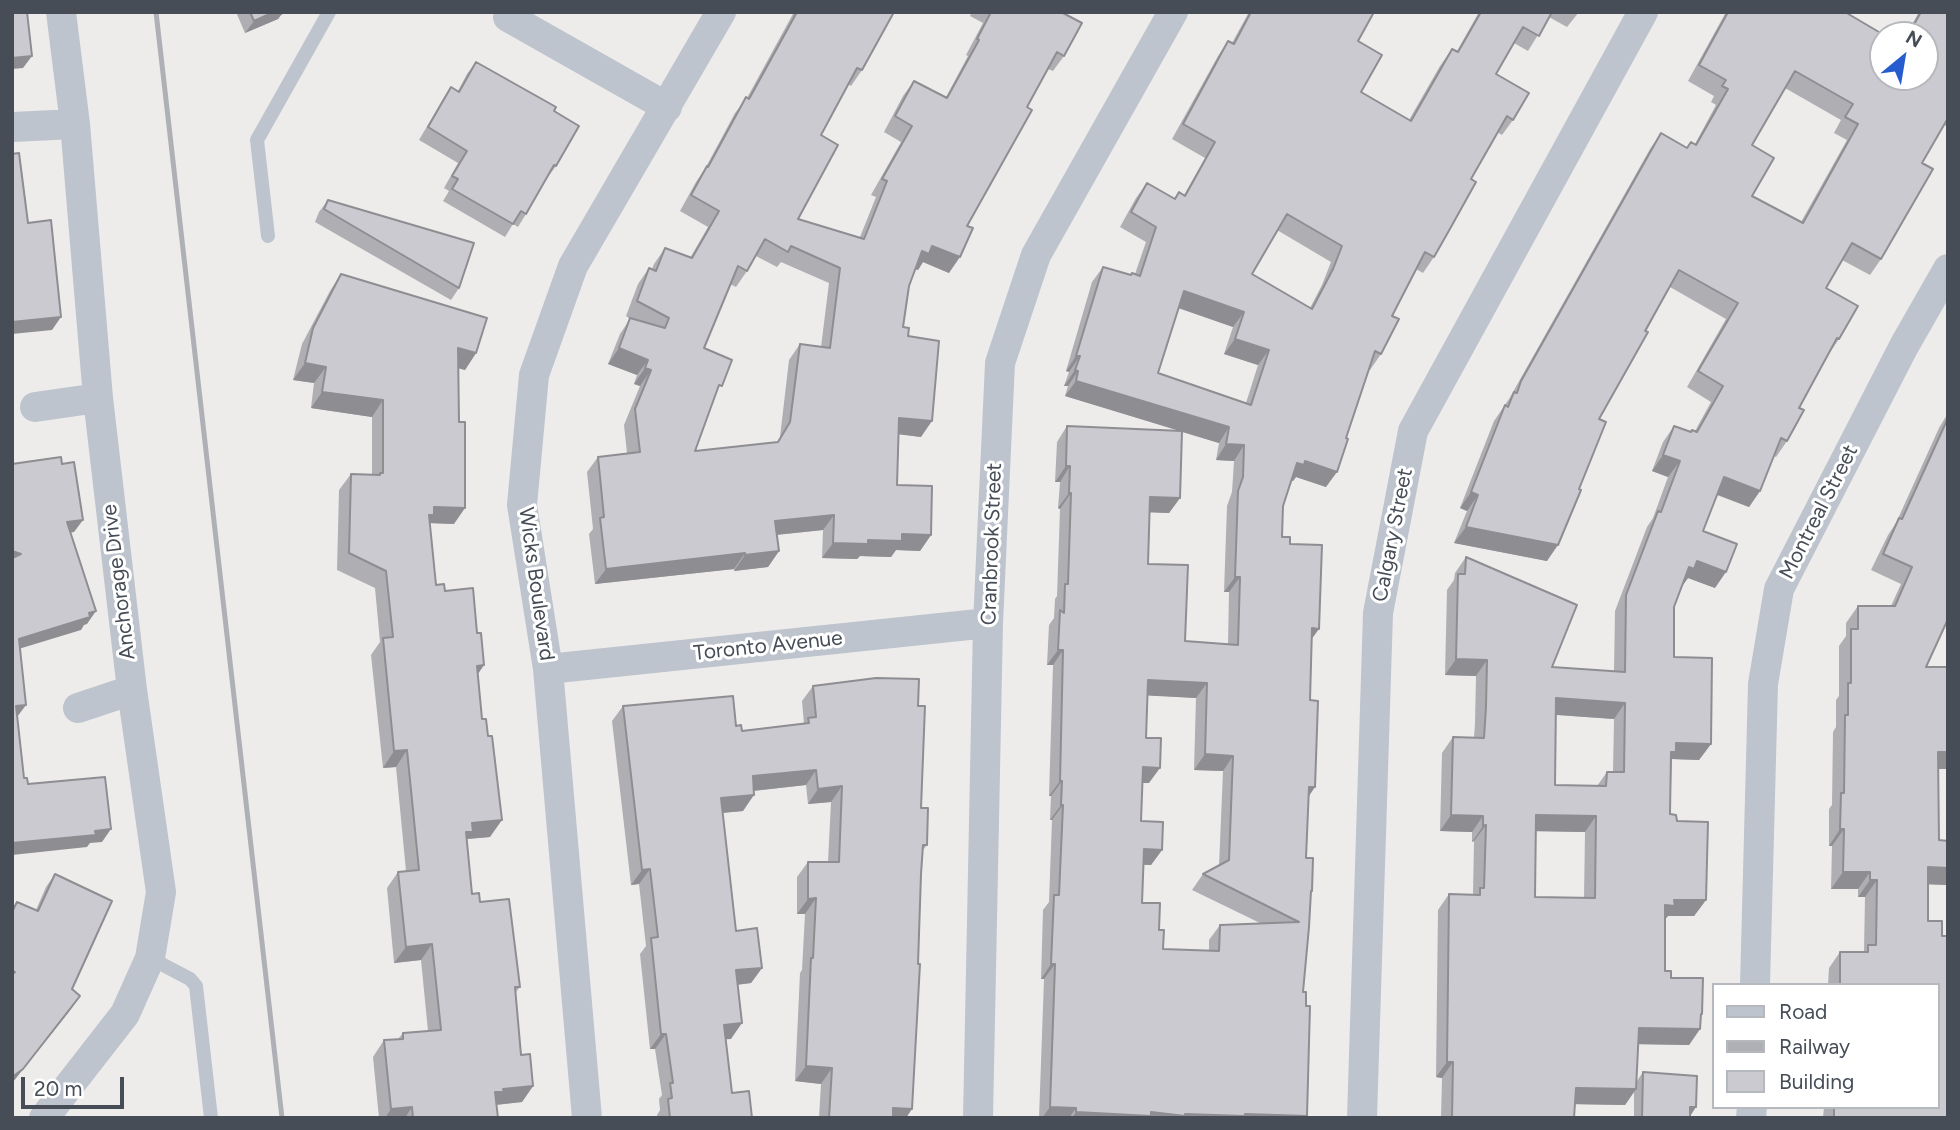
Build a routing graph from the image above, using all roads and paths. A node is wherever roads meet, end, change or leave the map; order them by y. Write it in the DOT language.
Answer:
graph roads {
  1 [pos="61,12"];
  2 [pos="330,12"];
  3 [pos="722,12"];
  4 [pos="1173,12"];
  5 [pos="1643,12"];
  6 [pos="508,17"];
  7 [pos="667,107"];
  8 [pos="75,124"];
  9 [pos="12,127"];
  10 [pos="268,236"];
  11 [pos="1948,269"];
  12 [pos="98,398"];
  13 [pos="35,407"];
  14 [pos="988,623"];
  15 [pos="548,669"];
  16 [pos="132,690"];
  17 [pos="78,708"];
  18 [pos="150,958"];
  19 [pos="1755,983"];
  20 [pos="44,1118"];
  21 [pos="211,1118"];
  22 [pos="587,1118"];
  23 [pos="978,1118"];
  24 [pos="1362,1118"];
  1 -- 8 [label="street, Anchorage Drive"];
  2 -- 10 [label="lane"];
  3 -- 7 [label="street, Wicks Boulevard"];
  4 -- 14 [label="street, Cranbrook Street"];
  5 -- 24 [label="street, Calgary Street"];
  6 -- 7 [label="street"];
  7 -- 15 [label="street, Wicks Boulevard"];
  8 -- 9 [label="street"];
  8 -- 12 [label="street, Anchorage Drive"];
  11 -- 19 [label="street, Montreal Street"];
  12 -- 13 [label="street"];
  12 -- 16 [label="street, Anchorage Drive"];
  14 -- 15 [label="street, Toronto Avenue"];
  14 -- 23 [label="street, Cranbrook Street"];
  15 -- 22 [label="street, Wicks Boulevard"];
  16 -- 17 [label="street"];
  16 -- 18 [label="street, Anchorage Drive"];
  18 -- 20 [label="street, Anchorage Drive"];
  18 -- 21 [label="lane"];
}
